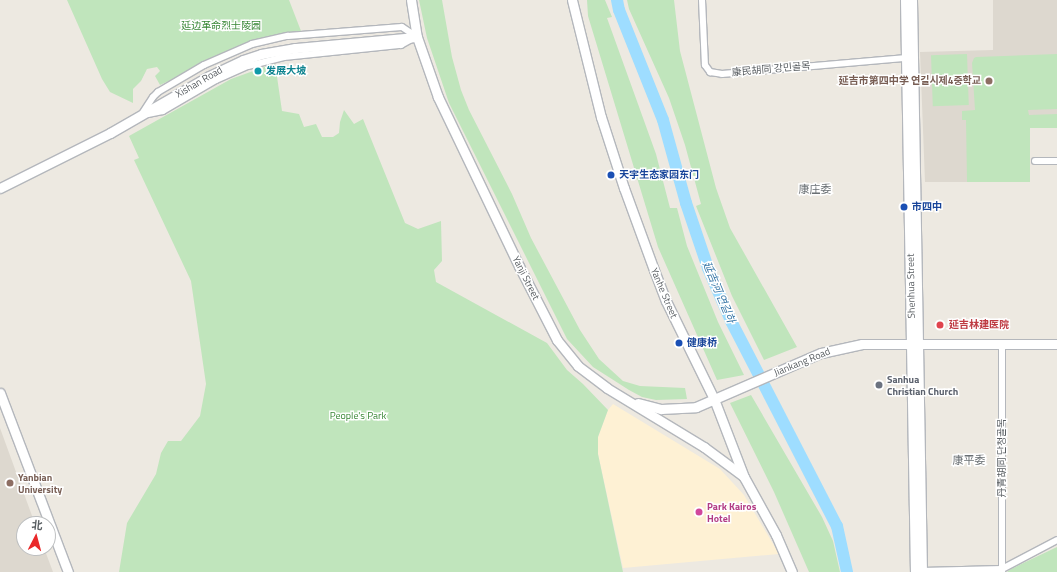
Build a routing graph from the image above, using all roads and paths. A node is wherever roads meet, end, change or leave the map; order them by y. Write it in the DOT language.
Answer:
graph roads {
  1 [pos="411,0"];
  2 [pos="572,0"];
  3 [pos="702,0"];
  4 [pos="905,0"];
  5 [pos="912,0"];
  6 [pos="417,37"];
  7 [pos="906,58"];
  8 [pos="1035,161"];
  9 [pos="1057,161"];
  10 [pos="0,188"];
  11 [pos="916,344"];
  12 [pos="1057,344"];
  13 [pos="1002,345"];
  14 [pos="0,393"];
  15 [pos="714,399"];
  16 [pos="627,400"];
  17 [pos="744,477"];
  18 [pos="1057,540"];
  19 [pos="1002,571"];
  20 [pos="68,572"];
  21 [pos="792,572"];
  22 [pos="920,572"];
  1 -- 6 [label="main road, Yanji Street"];
  2 -- 15 [label="main road, Yanhe Street"];
  3 -- 7 [label="street, 康民胡同 강민골목"];
  4 -- 7 [label="main road, Shenhua Street"];
  5 -- 11 [label="main road, Shenhua Street"];
  6 -- 10 [label="main road, Xishan Road"];
  6 -- 16 [label="main road, Yanji Street"];
  7 -- 11 [label="main road, Shenhua Street"];
  8 -- 9 [label="street"];
  11 -- 13 [label="main road, Jiankang Road"];
  11 -- 15 [label="main road, Jiankang Road"];
  11 -- 22 [label="main road, Shenhua Street"];
  12 -- 13 [label="main road, Jiankang Road"];
  13 -- 19 [label="street, 丹青胡同 단청골목"];
  14 -- 20 [label="main road"];
  15 -- 16 [label="main road, Jiankang Road"];
  15 -- 17 [label="main road, Yanhe Street"];
  16 -- 17 [label="main road, Yanji Street"];
  17 -- 21 [label="main road, Yanhe Street"];
  18 -- 19 [label="street"];
  19 -- 22 [label="street"];
}
